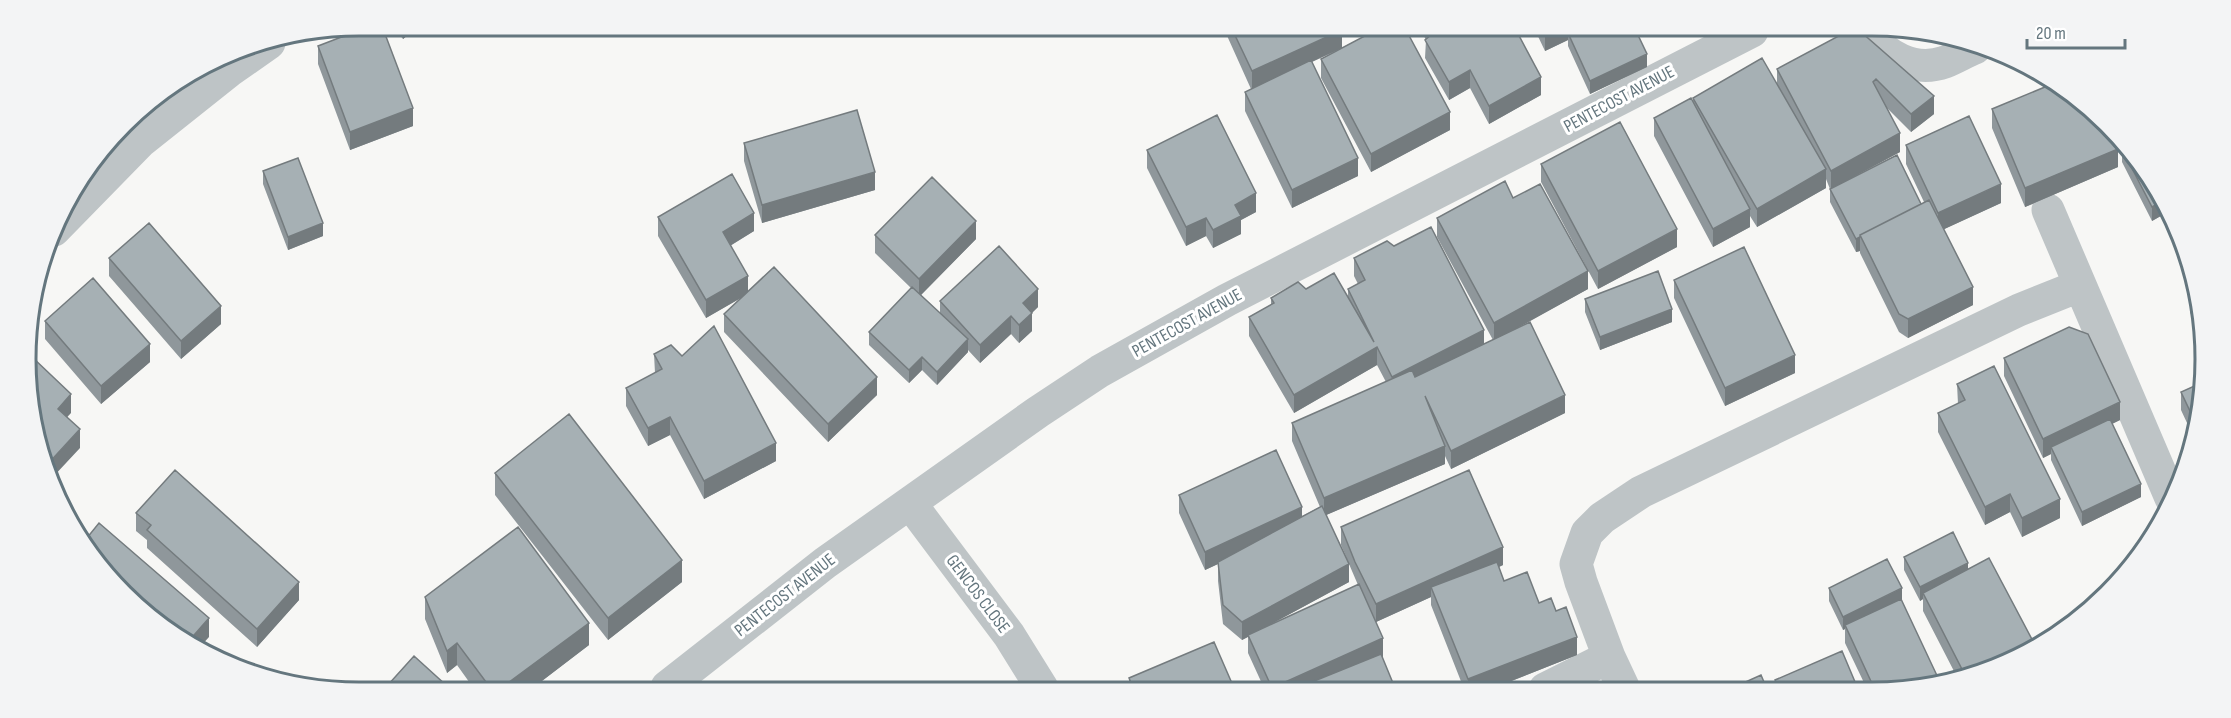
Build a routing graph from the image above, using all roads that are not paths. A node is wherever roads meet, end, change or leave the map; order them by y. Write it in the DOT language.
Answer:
graph roads {
  1 [pos="1742,36"];
  2 [pos="1870,36"];
  3 [pos="1969,51"];
  4 [pos="254,53"];
  5 [pos="2048,210"];
  6 [pos="71,213"];
  7 [pos="2079,286"];
  8 [pos="2167,489"];
  9 [pos="910,502"];
  10 [pos="1610,657"];
  11 [pos="673,682"];
  12 [pos="1038,682"];
  13 [pos="1559,682"];
  14 [pos="1621,682"];
  1 -- 9 [label="street, PENTECOST AVENUE"];
  2 -- 3 [label="street"];
  4 -- 6 [label="street"];
  5 -- 7 [label="street"];
  7 -- 8 [label="street"];
  7 -- 10 [label="street"];
  9 -- 11 [label="street, PENTECOST AVENUE"];
  9 -- 12 [label="street, GENCOS CLOSE"];
  10 -- 13 [label="street"];
  10 -- 14 [label="street"];
}
